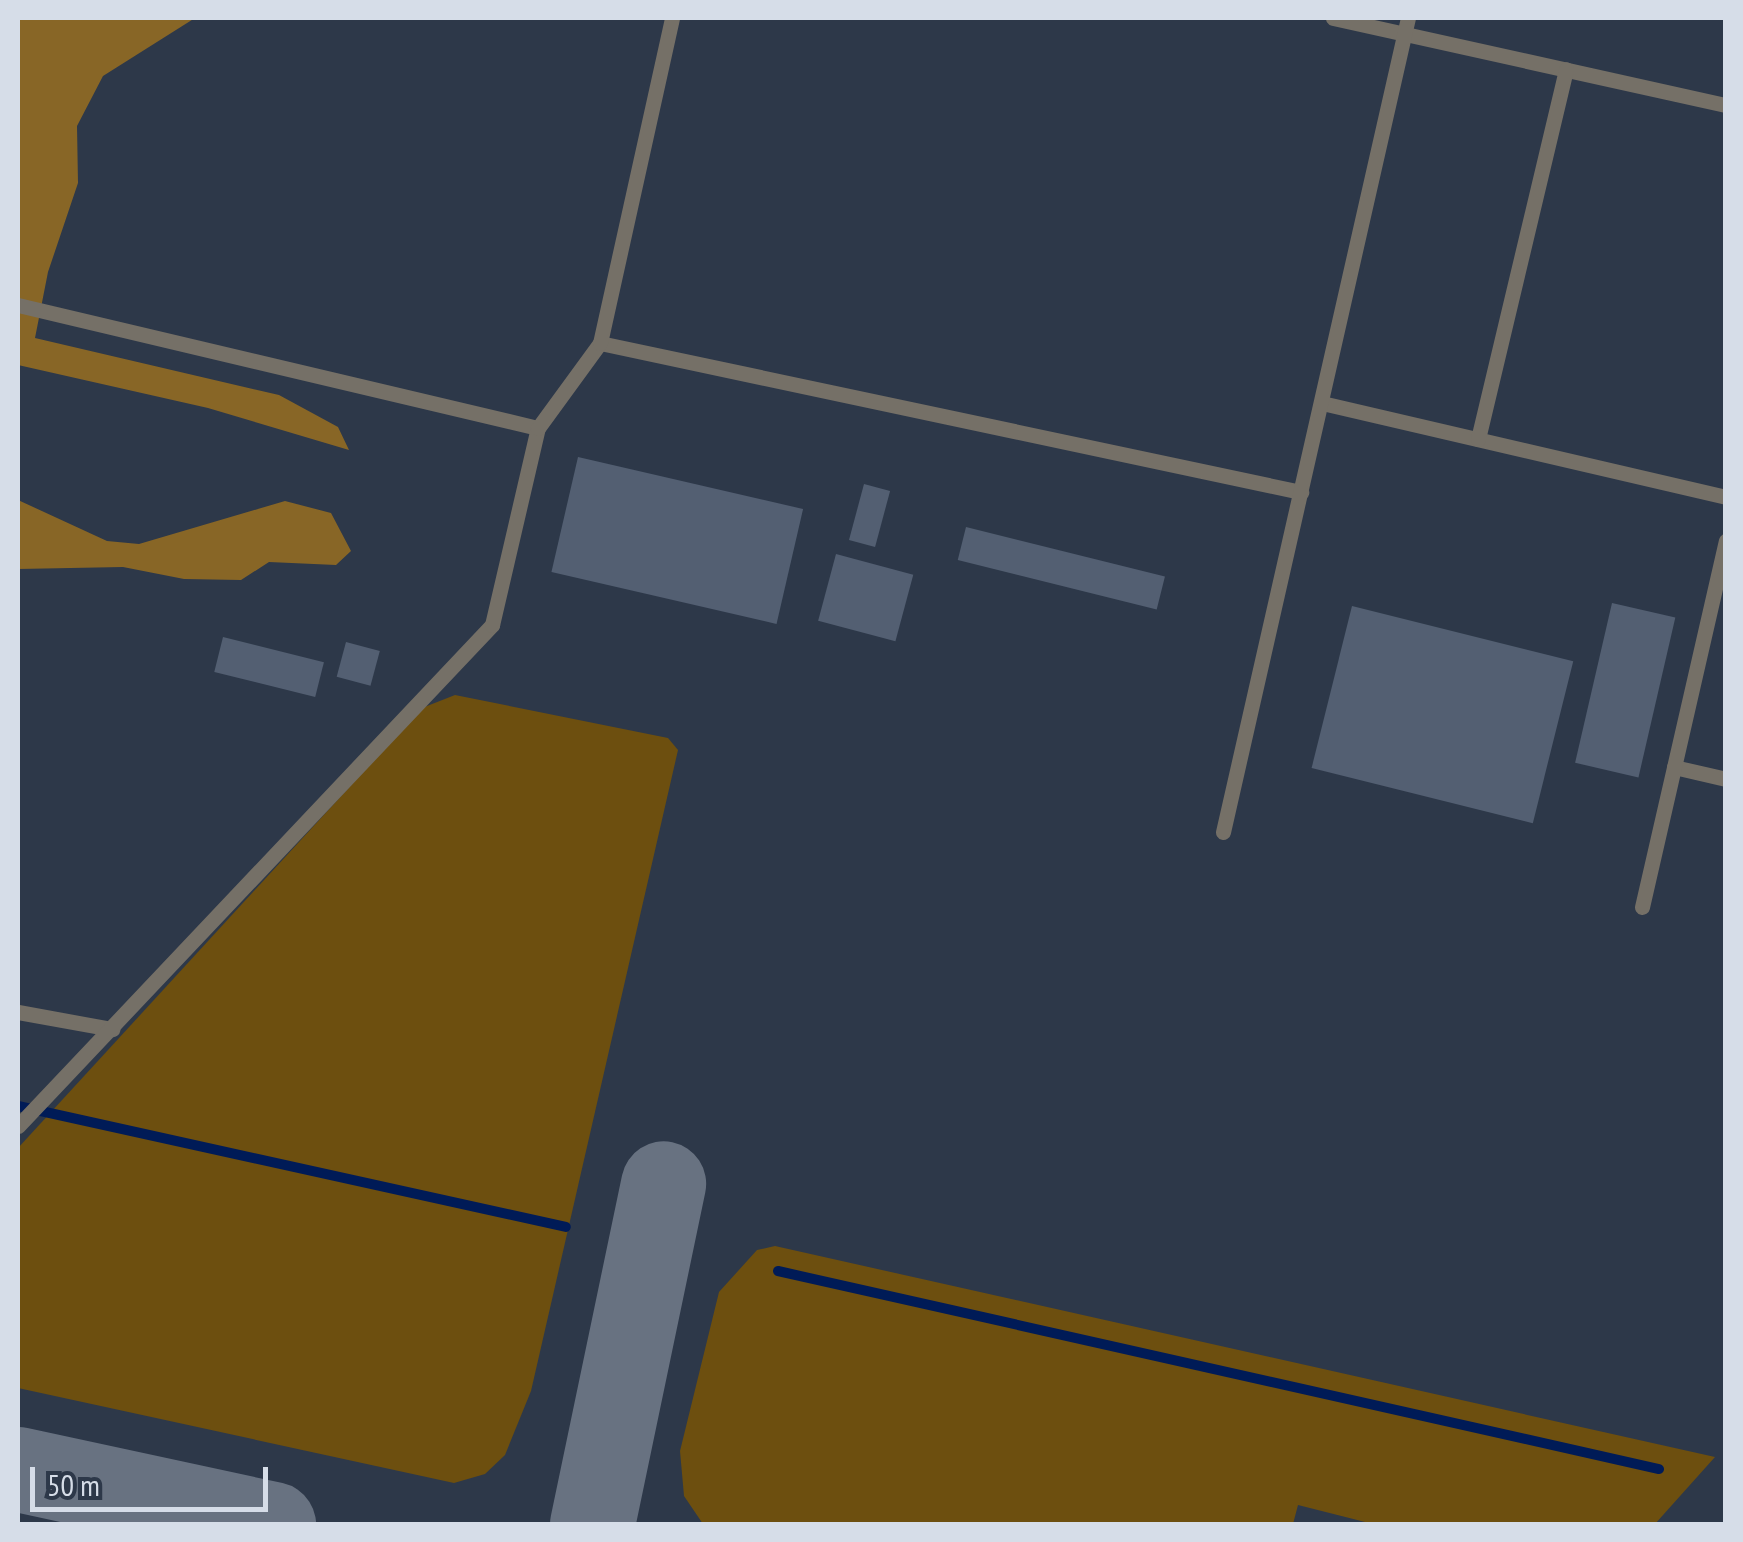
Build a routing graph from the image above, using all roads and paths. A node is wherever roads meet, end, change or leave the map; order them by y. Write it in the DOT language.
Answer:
graph roads {
  1 [pos="672,18"];
  2 [pos="1333,18"];
  3 [pos="1405,25"];
  4 [pos="1566,70"];
  5 [pos="1726,105"];
  6 [pos="18,305"];
  7 [pos="600,343"];
  8 [pos="1322,402"];
  9 [pos="538,428"];
  10 [pos="1478,439"];
  11 [pos="1301,492"];
  12 [pos="1726,498"];
  13 [pos="1726,542"];
  14 [pos="1674,767"];
  15 [pos="1726,779"];
  16 [pos="1223,832"];
  17 [pos="1642,907"];
  18 [pos="18,1012"];
  19 [pos="112,1029"];
  20 [pos="18,1126"];
  1 -- 7 [label="lane"];
  2 -- 3 [label="lane"];
  3 -- 4 [label="lane"];
  3 -- 8 [label="lane"];
  4 -- 5 [label="lane"];
  4 -- 10 [label="lane"];
  6 -- 9 [label="lane"];
  7 -- 9 [label="lane"];
  7 -- 11 [label="lane"];
  8 -- 10 [label="lane"];
  8 -- 11 [label="lane"];
  9 -- 19 [label="lane"];
  10 -- 12 [label="lane"];
  11 -- 16 [label="lane"];
  13 -- 14 [label="lane"];
  14 -- 15 [label="lane"];
  14 -- 17 [label="lane"];
  18 -- 19 [label="lane"];
  19 -- 20 [label="lane"];
}
